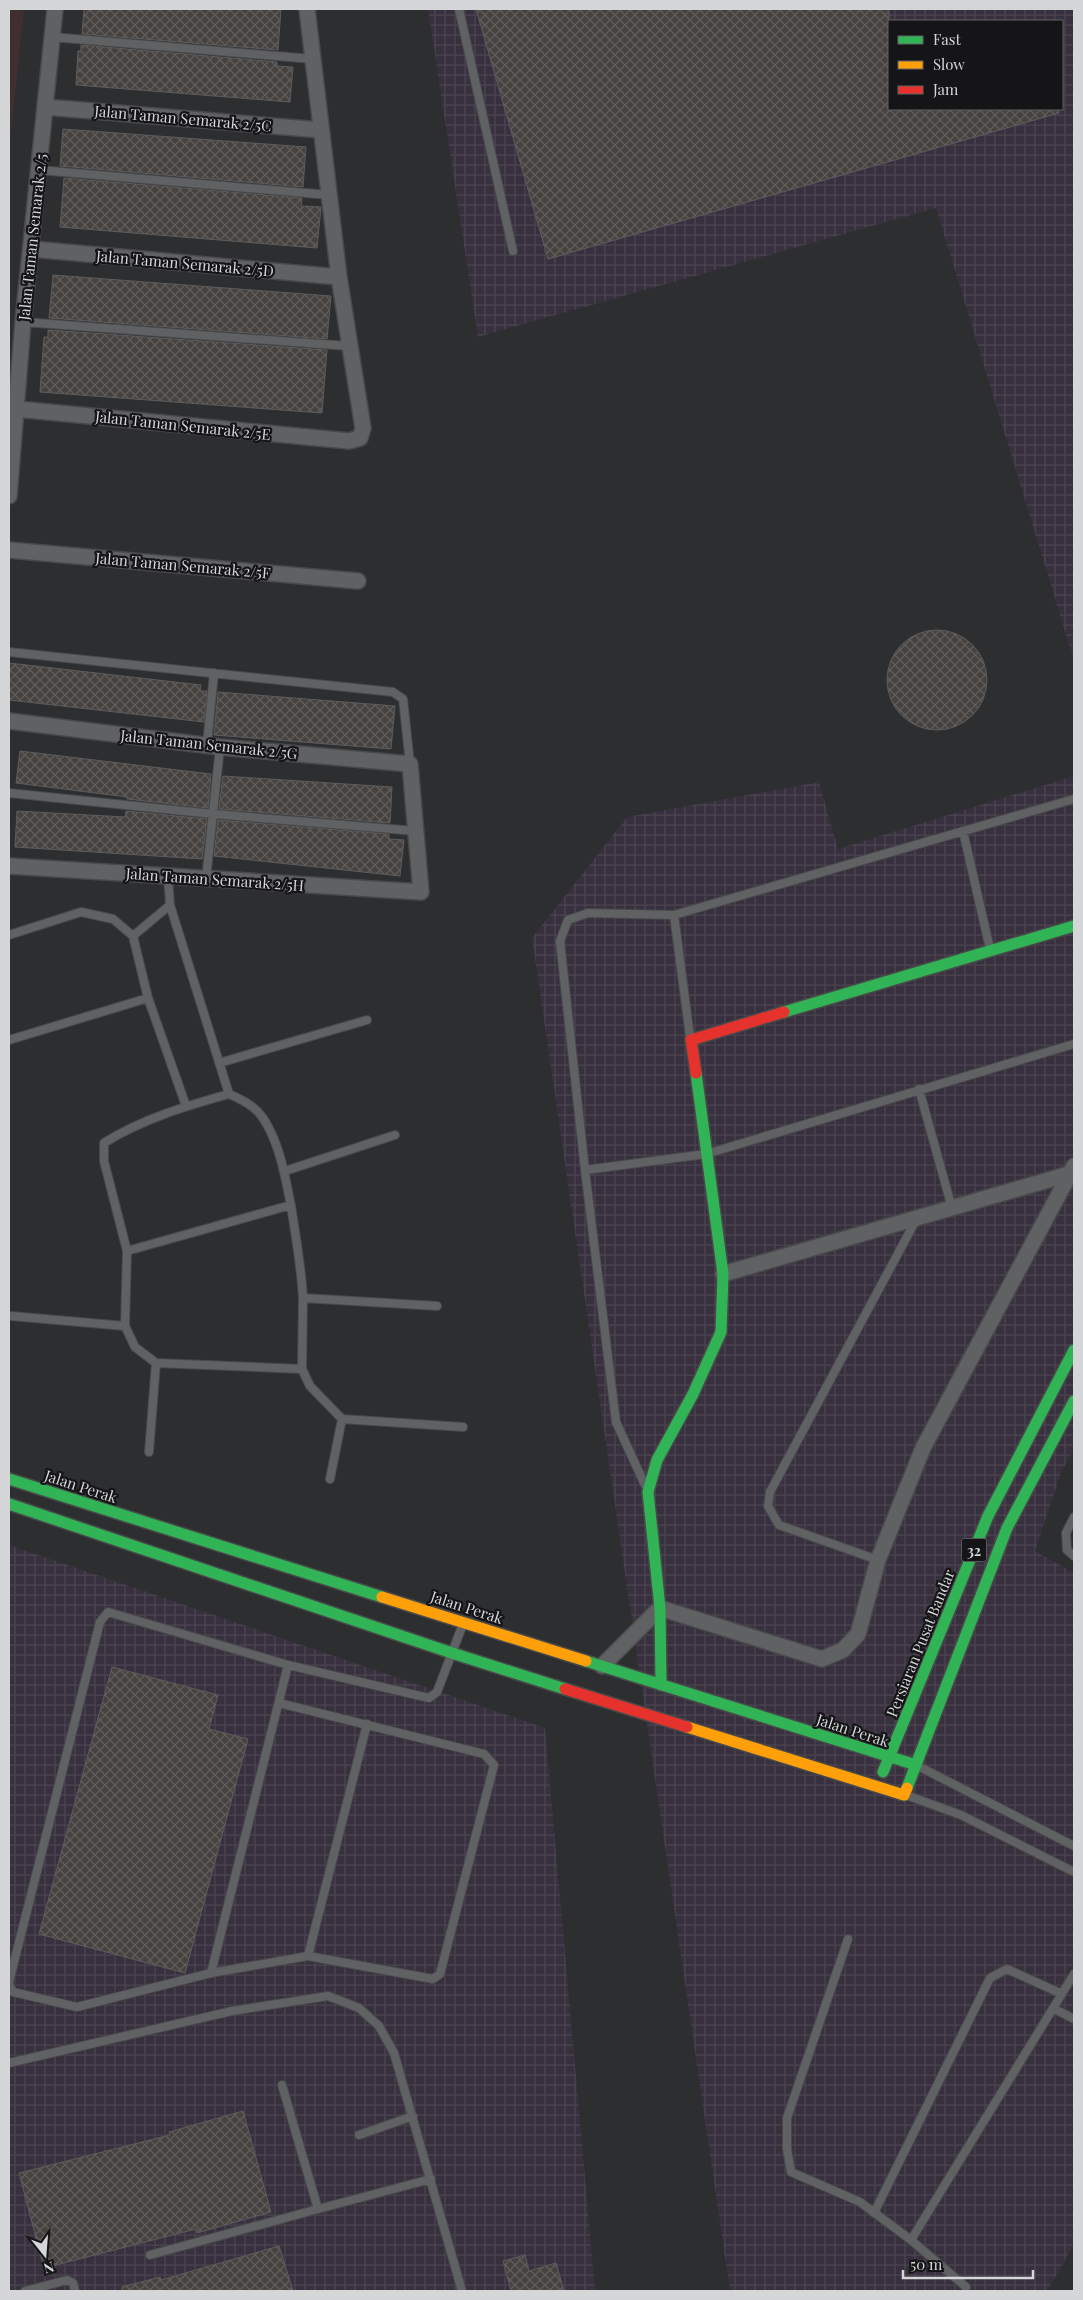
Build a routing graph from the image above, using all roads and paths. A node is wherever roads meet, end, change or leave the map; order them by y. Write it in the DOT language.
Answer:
graph roads {
  1 [pos="55,9"];
  2 [pos="307,9"];
  3 [pos="460,9"];
  4 [pos="52,37"];
  5 [pos="312,59"];
  6 [pos="45,106"];
  7 [pos="321,130"];
  8 [pos="39,170"];
  9 [pos="329,195"];
  10 [pos="32,249"];
  11 [pos="513,251"];
  12 [pos="339,277"];
  13 [pos="23,322"];
  14 [pos="348,346"];
  15 [pos="17,409"];
  16 [pos="9,496"];
  17 [pos="9,550"];
  18 [pos="358,581"];
  19 [pos="9,652"];
  20 [pos="214,673"];
  21 [pos="9,720"];
  22 [pos="213,746"];
  23 [pos="410,764"];
  24 [pos="9,793"];
  25 [pos="1074,799"];
  26 [pos="213,814"];
  27 [pos="963,830"];
  28 [pos="416,831"];
  29 [pos="9,866"];
  30 [pos="168,876"];
  31 [pos="206,879"];
  32 [pos="170,905"];
  33 [pos="674,915"];
  34 [pos="1074,926"];
  35 [pos="9,935"];
  36 [pos="133,936"];
  37 [pos="990,951"];
  38 [pos="148,998"];
  39 [pos="367,1020"];
  40 [pos="9,1040"];
  41 [pos="691,1040"];
  42 [pos="1074,1044"];
  43 [pos="219,1063"];
  44 [pos="919,1089"];
  45 [pos="229,1094"];
  46 [pos="186,1106"];
  47 [pos="395,1135"];
  48 [pos="706,1154"];
  49 [pos="585,1170"];
  50 [pos="1072,1170"];
  51 [pos="285,1171"];
  52 [pos="290,1205"];
  53 [pos="952,1208"];
  54 [pos="918,1218"];
  55 [pos="127,1251"];
  56 [pos="722,1274"];
  57 [pos="303,1298"];
  58 [pos="437,1306"];
  59 [pos="11,1316"];
  60 [pos="125,1326"];
  61 [pos="1074,1350"];
  62 [pos="156,1363"];
  63 [pos="302,1369"];
  64 [pos="1074,1401"];
  65 [pos="342,1419"];
  66 [pos="462,1426"];
  67 [pos="149,1452"];
  68 [pos="9,1479"];
  69 [pos="330,1479"];
  70 [pos="648,1492"];
  71 [pos="9,1504"];
  72 [pos="1074,1517"];
  73 [pos="1074,1556"];
  74 [pos="878,1560"];
  75 [pos="660,1608"];
  76 [pos="464,1622"];
  77 [pos="452,1653"];
  78 [pos="288,1665"];
  79 [pos="603,1672"];
  80 [pos="661,1685"];
  81 [pos="611,1691"];
  82 [pos="279,1702"];
  83 [pos="610,1703"];
  84 [pos="367,1724"];
  85 [pos="890,1758"];
  86 [pos="916,1765"];
  87 [pos="877,1788"];
  88 [pos="904,1795"];
  89 [pos="1074,1846"];
  90 [pos="1074,1872"];
  91 [pos="848,1939"];
  92 [pos="308,1956"];
  93 [pos="211,1973"];
  94 [pos="1074,1974"];
  95 [pos="9,1983"];
  96 [pos="1062,1994"];
  97 [pos="1053,2008"];
  98 [pos="1074,2019"];
  99 [pos="9,2063"];
  100 [pos="282,2085"];
  101 [pos="413,2116"];
  102 [pos="359,2134"];
  103 [pos="431,2179"];
  104 [pos="318,2209"];
  105 [pos="874,2213"];
  106 [pos="911,2240"];
  107 [pos="150,2255"];
  108 [pos="966,2287"];
  109 [pos="25,2291"];
  110 [pos="75,2291"];
  111 [pos="462,2291"];
  1 -- 4 [label="street, Jalan Taman Semarak 2/5"];
  2 -- 5 [label="street"];
  3 -- 11 [label="lane"];
  4 -- 5 [label="lane"];
  4 -- 6 [label="street, Jalan Taman Semarak 2/5"];
  5 -- 7 [label="street"];
  6 -- 7 [label="street, Jalan Taman Semarak 2/5C"];
  6 -- 8 [label="street, Jalan Taman Semarak 2/5"];
  7 -- 9 [label="street"];
  8 -- 9 [label="lane"];
  8 -- 10 [label="street, Jalan Taman Semarak 2/5"];
  9 -- 12 [label="street"];
  10 -- 12 [label="street, Jalan Taman Semarak 2/5D"];
  10 -- 13 [label="street, Jalan Taman Semarak 2/5"];
  12 -- 14 [label="street"];
  13 -- 14 [label="lane"];
  13 -- 15 [label="street, Jalan Taman Semarak 2/5"];
  14 -- 15 [label="street, Jalan Taman Semarak 2/5E"];
  15 -- 16 [label="street, Jalan Taman Semarak 2/5"];
  17 -- 18 [label="street, Jalan Taman Semarak 2/5F"];
  19 -- 20 [label="lane"];
  20 -- 22 [label="lane"];
  20 -- 23 [label="lane"];
  21 -- 22 [label="street, Jalan Taman Semarak 2/5G"];
  22 -- 23 [label="street, Jalan Taman Semarak 2/5G"];
  22 -- 26 [label="lane"];
  23 -- 28 [label="street"];
  24 -- 26 [label="lane"];
  25 -- 27 [label="lane"];
  26 -- 28 [label="lane"];
  26 -- 31 [label="lane"];
  27 -- 33 [label="lane"];
  27 -- 37 [label="lane"];
  28 -- 31 [label="street, Jalan Taman Semarak 2/5H"];
  29 -- 30 [label="street, Jalan Taman Semarak 2/5H"];
  30 -- 31 [label="street, Jalan Taman Semarak 2/5H"];
  30 -- 32 [label="lane"];
  32 -- 36 [label="lane"];
  32 -- 43 [label="lane"];
  33 -- 41 [label="lane"];
  33 -- 49 [label="lane"];
  34 -- 37 [label="main road"];
  35 -- 36 [label="lane"];
  36 -- 38 [label="lane"];
  37 -- 41 [label="main road"];
  38 -- 40 [label="lane"];
  38 -- 46 [label="lane"];
  39 -- 43 [label="lane"];
  41 -- 48 [label="main road"];
  42 -- 44 [label="lane"];
  43 -- 45 [label="lane"];
  44 -- 48 [label="lane"];
  44 -- 53 [label="lane"];
  45 -- 46 [label="lane"];
  45 -- 51 [label="lane"];
  46 -- 55 [label="lane"];
  47 -- 51 [label="lane"];
  48 -- 49 [label="lane"];
  48 -- 56 [label="main road"];
  49 -- 70 [label="lane"];
  50 -- 53 [label="street"];
  50 -- 74 [label="street"];
  51 -- 52 [label="lane"];
  52 -- 55 [label="lane"];
  52 -- 57 [label="lane"];
  53 -- 54 [label="street"];
  54 -- 56 [label="street"];
  54 -- 74 [label="lane"];
  55 -- 60 [label="lane"];
  56 -- 70 [label="main road"];
  57 -- 58 [label="lane"];
  57 -- 63 [label="lane"];
  59 -- 60 [label="lane"];
  60 -- 62 [label="lane"];
  61 -- 85 [label="main road, Persiaran Pusat Bandar / 32"];
  62 -- 63 [label="lane"];
  62 -- 67 [label="lane"];
  63 -- 65 [label="lane"];
  64 -- 86 [label="main road, 32"];
  65 -- 66 [label="lane"];
  65 -- 69 [label="lane"];
  68 -- 76 [label="main road, Jalan Perak"];
  70 -- 75 [label="main road"];
  71 -- 77 [label="main road"];
  72 -- 73 [label="lane"];
  74 -- 75 [label="street"];
  75 -- 79 [label="street"];
  75 -- 80 [label="main road"];
  76 -- 77 [label="lane"];
  76 -- 79 [label="main road, Jalan Perak"];
  77 -- 78 [label="lane"];
  77 -- 83 [label="main road"];
  78 -- 82 [label="lane"];
  78 -- 95 [label="lane"];
  79 -- 80 [label="main road, Jalan Perak"];
  80 -- 85 [label="main road, Jalan Perak"];
  81 -- 83 [label="main road"];
  82 -- 84 [label="lane"];
  82 -- 93 [label="lane"];
  83 -- 87 [label="main road"];
  84 -- 92 [label="lane"];
  84 -- 92 [label="lane"];
  85 -- 86 [label="main road, Jalan Perak"];
  85 -- 87 [label="main road, Persiaran Pusat Bandar / 32"];
  86 -- 88 [label="main road, 32"];
  86 -- 89 [label="lane"];
  87 -- 88 [label="main road"];
  88 -- 90 [label="lane"];
  91 -- 105 [label="lane"];
  92 -- 93 [label="lane"];
  93 -- 95 [label="lane"];
  94 -- 96 [label="lane"];
  96 -- 97 [label="lane"];
  96 -- 105 [label="lane"];
  97 -- 98 [label="lane"];
  97 -- 106 [label="lane"];
  99 -- 101 [label="lane"];
  100 -- 104 [label="lane"];
  101 -- 102 [label="lane"];
  101 -- 103 [label="lane"];
  103 -- 104 [label="lane"];
  103 -- 111 [label="lane"];
  104 -- 107 [label="lane"];
  105 -- 106 [label="lane"];
  106 -- 108 [label="lane"];
  109 -- 110 [label="lane"];
}
